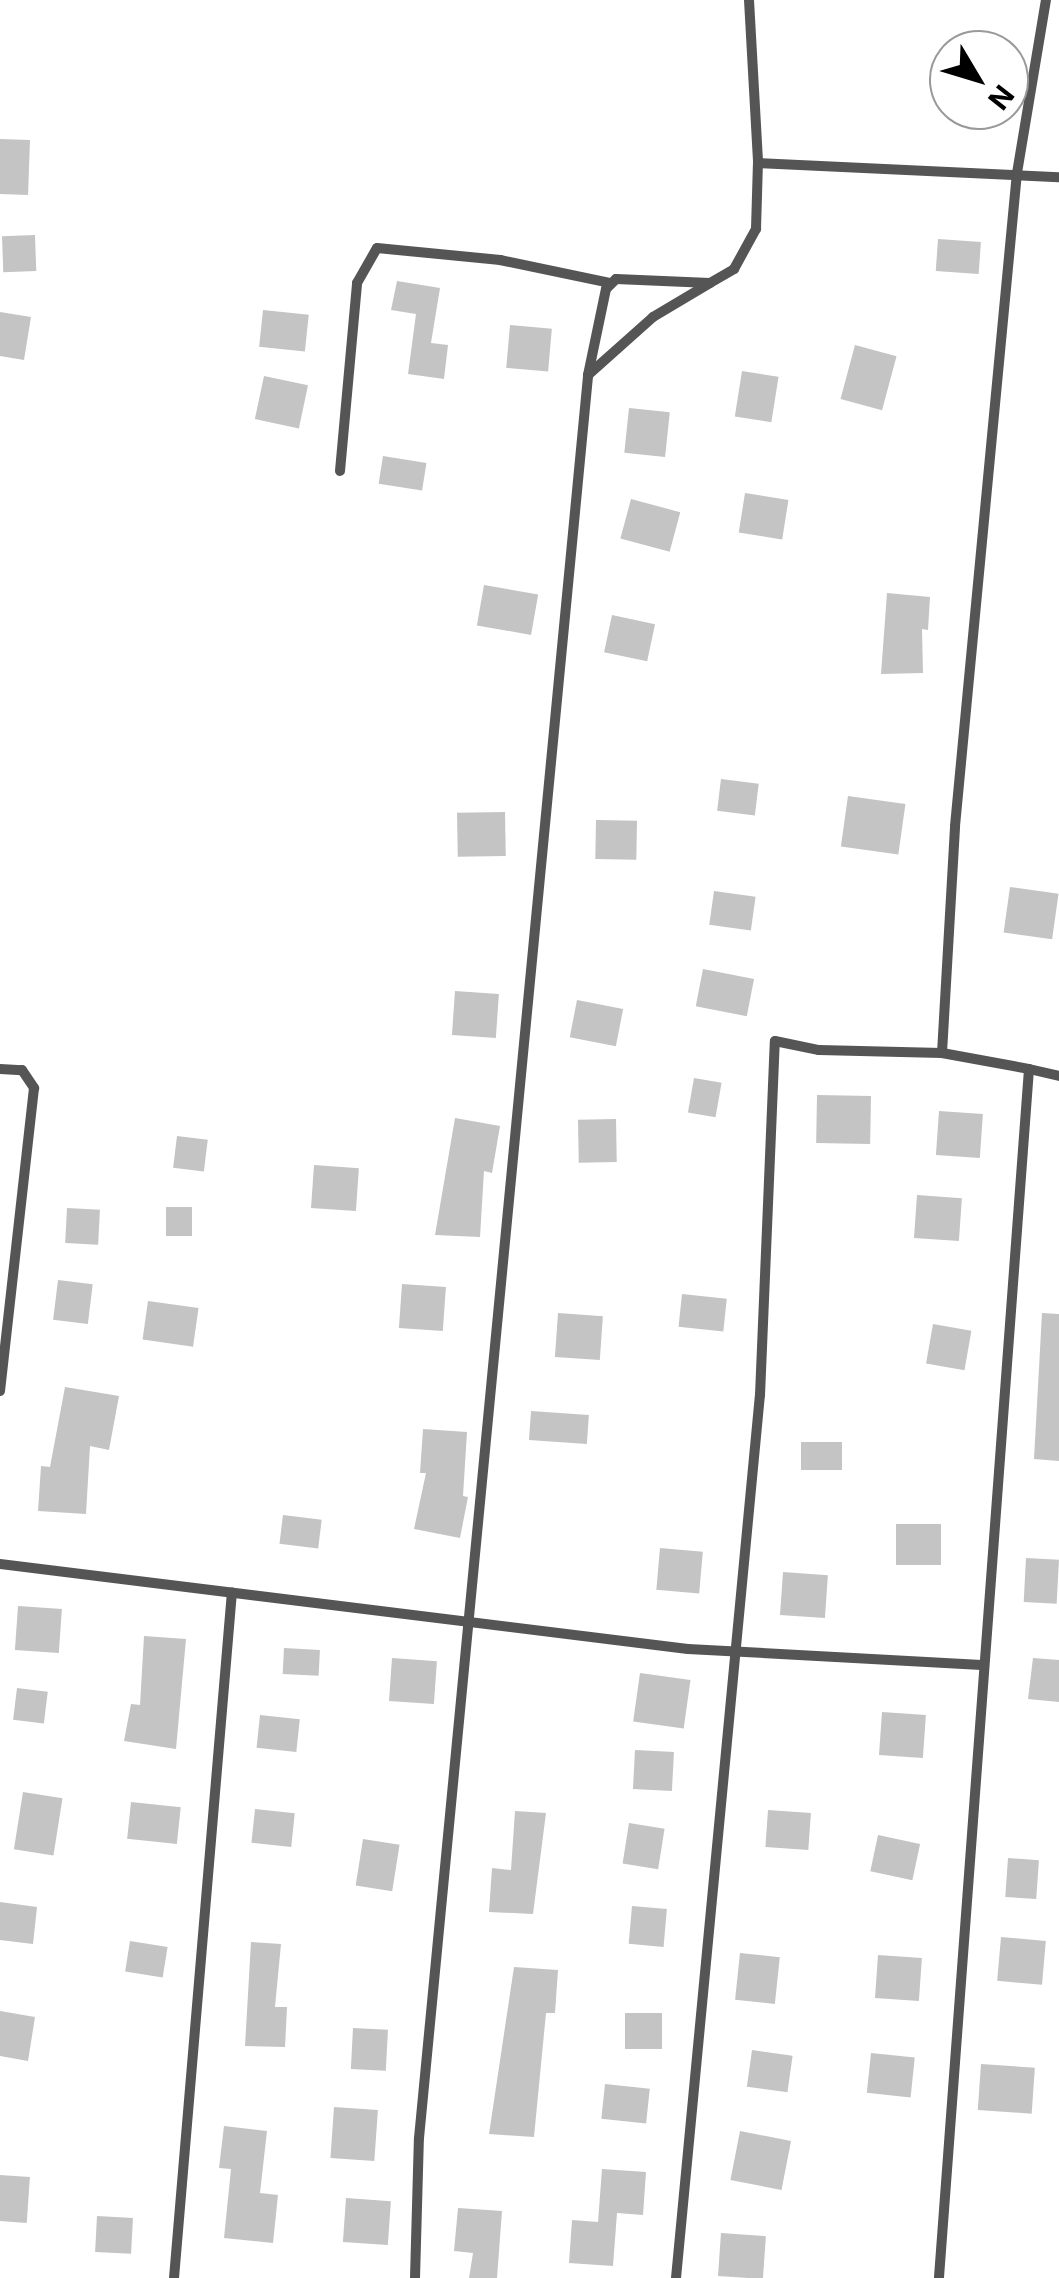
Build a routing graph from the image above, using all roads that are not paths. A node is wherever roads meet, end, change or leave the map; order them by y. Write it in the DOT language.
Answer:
graph roads {
  1 [pos="748,0"];
  2 [pos="1046,0"];
  3 [pos="758,163"];
  4 [pos="1017,172"];
  5 [pos="1059,177"];
  6 [pos="610,283"];
  7 [pos="710,283"];
  8 [pos="588,375"];
  9 [pos="340,471"];
  10 [pos="942,1053"];
  11 [pos="0,1069"];
  12 [pos="1028,1069"];
  13 [pos="1059,1076"];
  14 [pos="0,1392"];
  15 [pos="0,1564"];
  16 [pos="232,1592"];
  17 [pos="470,1622"];
  18 [pos="735,1653"];
  19 [pos="982,1665"];
  20 [pos="174,2278"];
  21 [pos="414,2278"];
  22 [pos="676,2278"];
  23 [pos="939,2278"];
  1 -- 3 [label="lane"];
  2 -- 4 [label="lane"];
  3 -- 4 [label="lane"];
  3 -- 7 [label="lane"];
  4 -- 5 [label="lane"];
  4 -- 10 [label="lane"];
  6 -- 7 [label="lane"];
  6 -- 8 [label="lane"];
  6 -- 9 [label="lane"];
  7 -- 8 [label="lane"];
  8 -- 17 [label="lane"];
  10 -- 12 [label="lane"];
  10 -- 18 [label="lane"];
  11 -- 14 [label="lane"];
  12 -- 13 [label="lane"];
  12 -- 19 [label="lane"];
  15 -- 16 [label="lane"];
  16 -- 17 [label="lane"];
  16 -- 20 [label="lane"];
  17 -- 18 [label="lane"];
  17 -- 21 [label="lane"];
  18 -- 19 [label="lane"];
  18 -- 22 [label="lane"];
  19 -- 23 [label="lane"];
}
